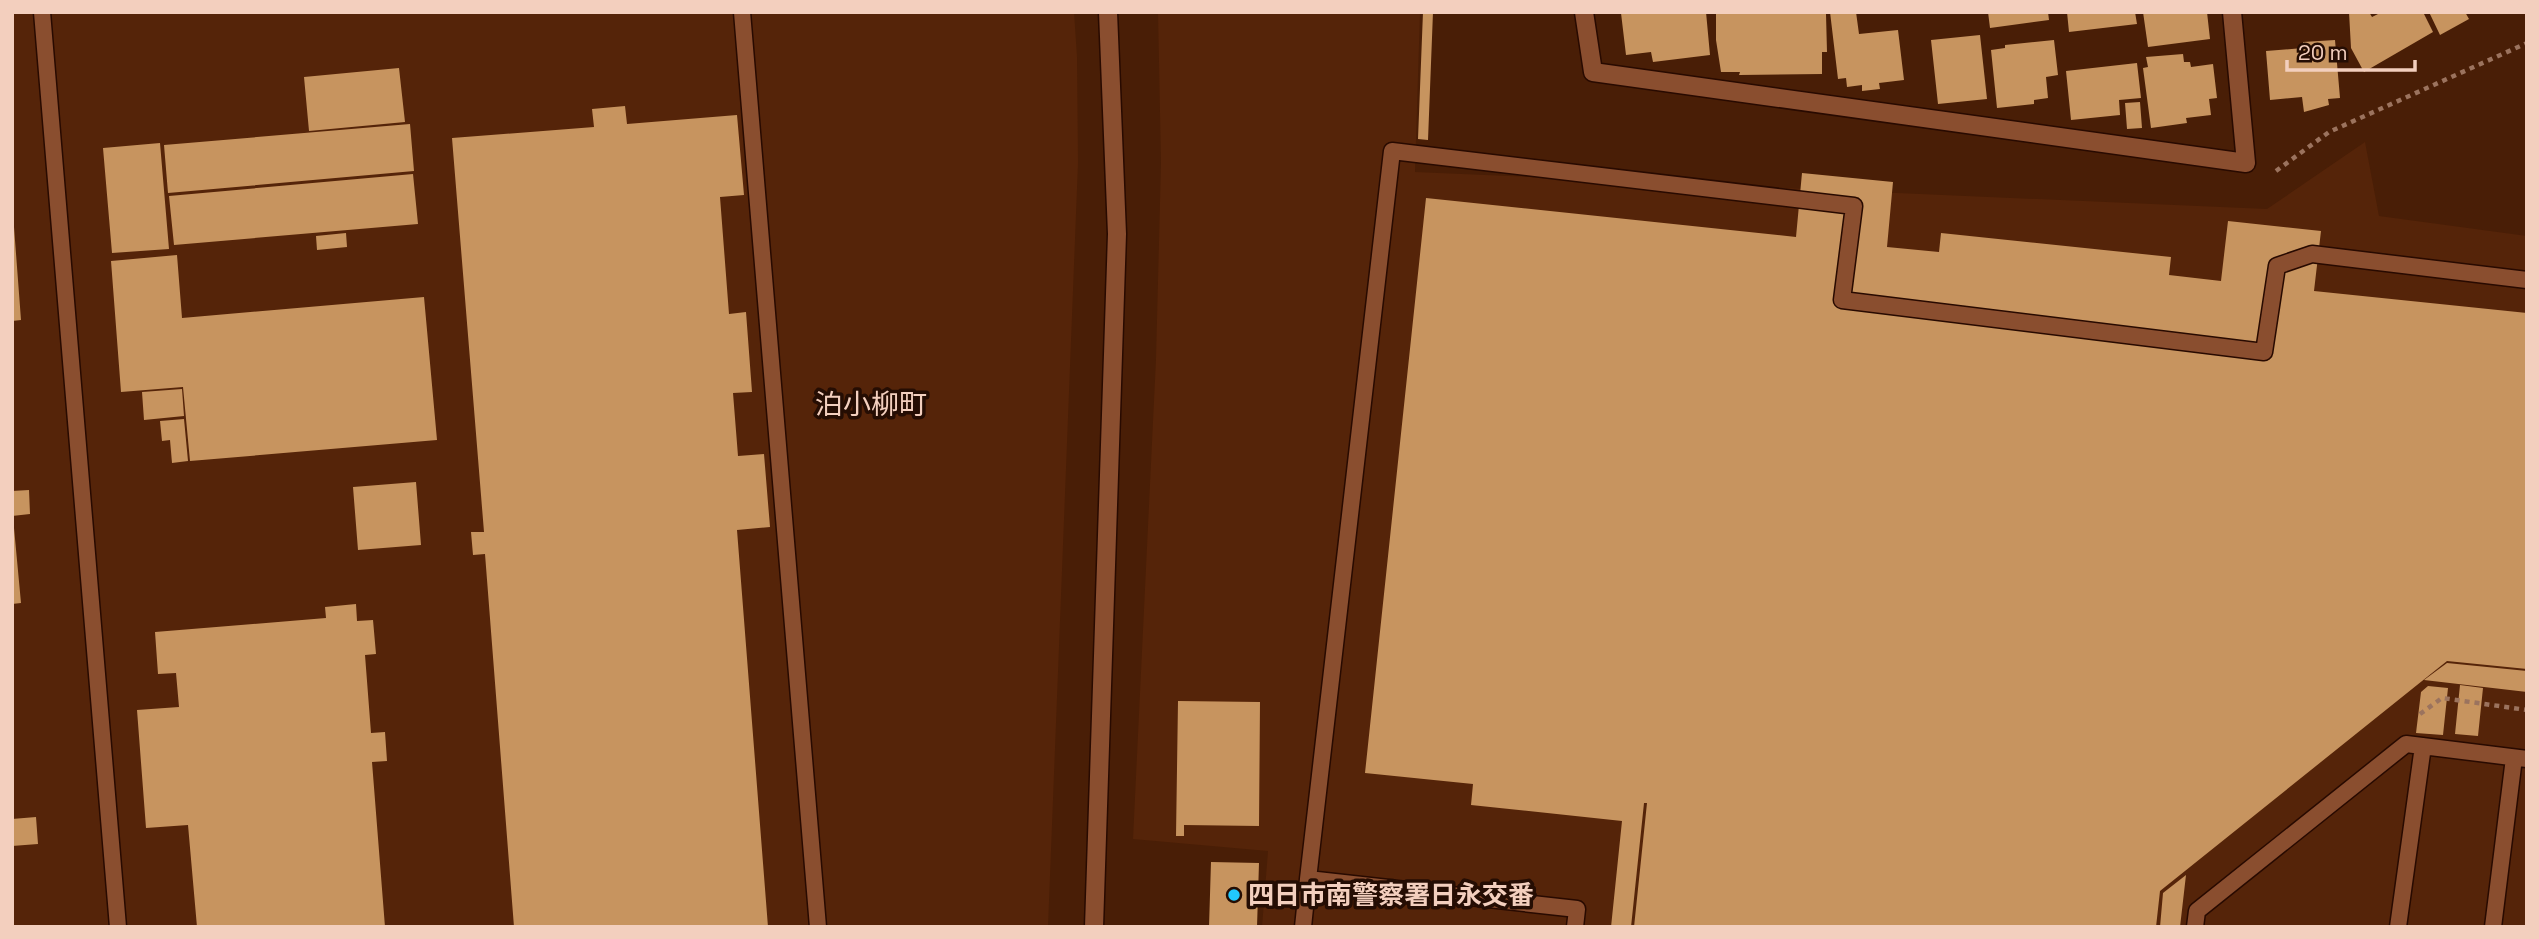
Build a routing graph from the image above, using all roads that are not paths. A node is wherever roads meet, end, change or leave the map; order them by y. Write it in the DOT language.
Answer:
graph roads {
  1 [pos="42,12"];
  2 [pos="741,12"];
  3 [pos="1108,12"];
  4 [pos="1584,12"];
  5 [pos="2232,12"];
  6 [pos="2527,280"];
  7 [pos="2423,746"];
  8 [pos="2521,759"];
  9 [pos="1308,879"];
  10 [pos="118,927"];
  11 [pos="818,927"];
  12 [pos="1094,927"];
  13 [pos="1303,927"];
  14 [pos="1575,927"];
  15 [pos="2195,927"];
  16 [pos="2398,927"];
  17 [pos="2493,927"];
  1 -- 10 [label="lane"];
  2 -- 11 [label="lane"];
  3 -- 12 [label="street"];
  4 -- 5 [label="street"];
  6 -- 9 [label="lane"];
  7 -- 8 [label="lane"];
  7 -- 15 [label="lane"];
  7 -- 16 [label="lane"];
  8 -- 17 [label="lane"];
  9 -- 13 [label="lane"];
  9 -- 14 [label="lane"];
}
